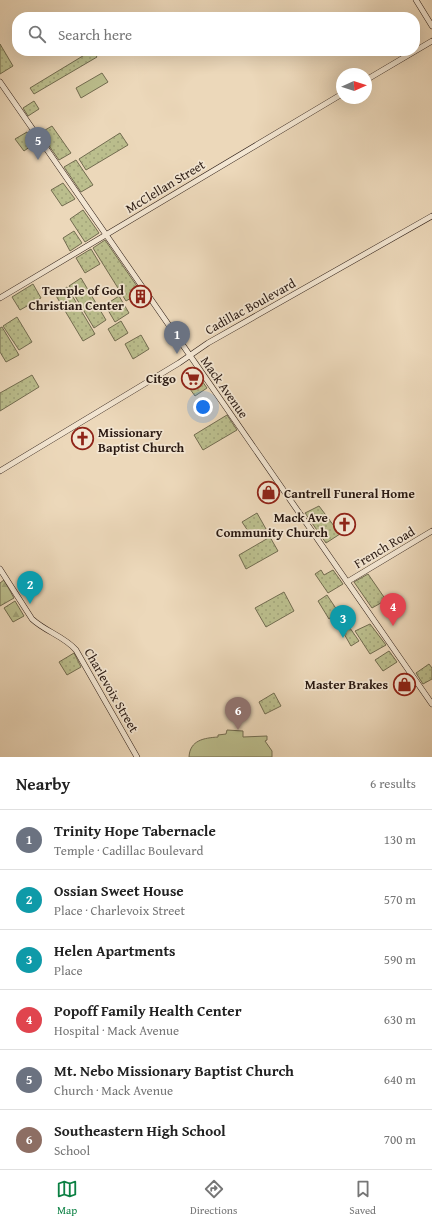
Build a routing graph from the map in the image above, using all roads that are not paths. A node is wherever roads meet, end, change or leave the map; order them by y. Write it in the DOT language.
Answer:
graph roads {
  1 [pos="416,0"];
  2 [pos="432,26"];
  3 [pos="432,41"];
  4 [pos="420,48"];
  5 [pos="407,56"];
  6 [pos="372,76"];
  7 [pos="0,82"];
  8 [pos="336,98"];
  9 [pos="432,216"];
  10 [pos="106,234"];
  11 [pos="0,298"];
  12 [pos="190,354"];
  13 [pos="0,471"];
  14 [pos="432,531"];
  15 [pos="0,569"];
  16 [pos="347,582"];
  17 [pos="432,704"];
  18 [pos="138,757"];
  1 -- 2 [label="street"];
  3 -- 4 [label="street"];
  5 -- 6 [label="street"];
  7 -- 10 [label="street, Mack Avenue"];
  8 -- 10 [label="street, McClellan Street"];
  9 -- 12 [label="street, Cadillac Boulevard"];
  10 -- 11 [label="street, McClellan Street"];
  10 -- 12 [label="street, Mack Avenue"];
  12 -- 13 [label="street, Cadillac Boulevard"];
  12 -- 16 [label="street, Mack Avenue"];
  14 -- 16 [label="street, French Road"];
  15 -- 18 [label="street, Charlevoix Street"];
  16 -- 17 [label="street, Mack Avenue"];
}
